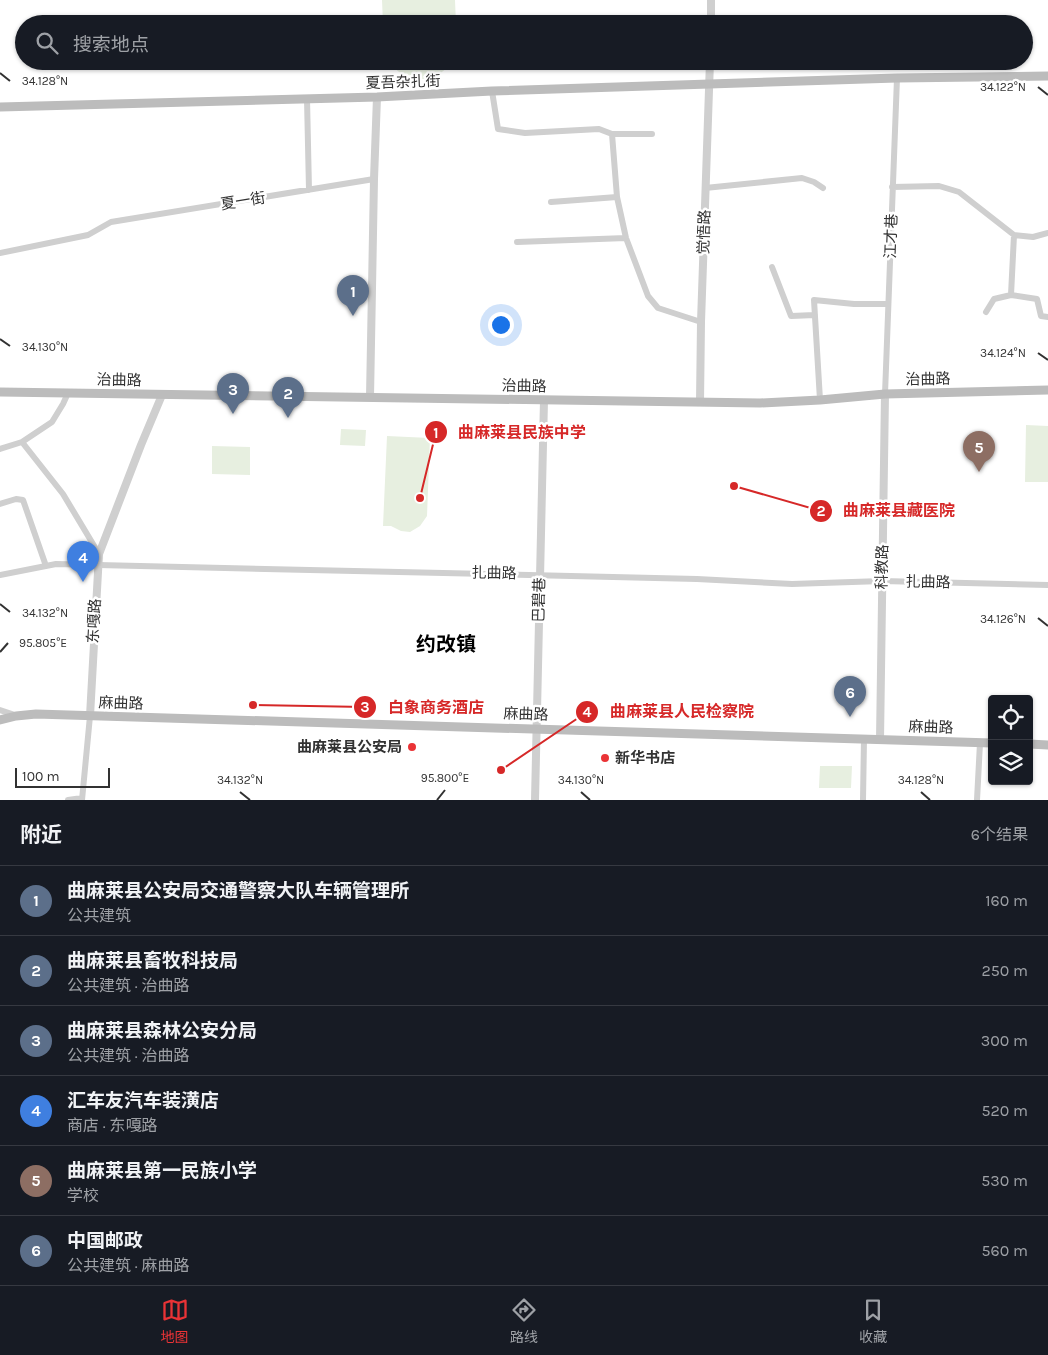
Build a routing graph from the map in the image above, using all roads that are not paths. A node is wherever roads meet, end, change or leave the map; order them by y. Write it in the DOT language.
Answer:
graph roads {
  1 [pos="711,0"];
  2 [pos="710,15"];
  3 [pos="710,70"];
  4 [pos="1048,76"];
  5 [pos="897,78"];
  6 [pos="709,84"];
  7 [pos="492,91"];
  8 [pos="377,97"];
  9 [pos="306,99"];
  10 [pos="0,107"];
  11 [pos="612,134"];
  12 [pos="652,134"];
  13 [pos="374,179"];
  14 [pos="892,187"];
  15 [pos="705,188"];
  16 [pos="823,188"];
  17 [pos="309,190"];
  18 [pos="617,197"];
  19 [pos="551,202"];
  20 [pos="1048,233"];
  21 [pos="1014,235"];
  22 [pos="626,238"];
  23 [pos="517,242"];
  24 [pos="0,253"];
  25 [pos="772,267"];
  26 [pos="1011,295"];
  27 [pos="888,304"];
  28 [pos="986,312"];
  29 [pos="815,315"];
  30 [pos="1048,317"];
  31 [pos="701,322"];
  32 [pos="1048,390"];
  33 [pos="0,392"];
  34 [pos="68,393"];
  35 [pos="885,394"];
  36 [pos="162,395"];
  37 [pos="370,397"];
  38 [pos="544,400"];
  39 [pos="820,400"];
  40 [pos="700,402"];
  41 [pos="22,442"];
  42 [pos="0,449"];
  43 [pos="0,504"];
  44 [pos="99,554"];
  45 [pos="97,564"];
  46 [pos="46,566"];
  47 [pos="539,574"];
  48 [pos="0,575"];
  49 [pos="882,581"];
  50 [pos="1048,584"];
  51 [pos="0,710"];
  52 [pos="16,716"];
  53 [pos="90,716"];
  54 [pos="0,720"];
  55 [pos="537,728"];
  56 [pos="864,739"];
  57 [pos="880,740"];
  58 [pos="980,743"];
  59 [pos="988,743"];
  60 [pos="1033,744"];
  61 [pos="1048,744"];
  62 [pos="82,799"];
  63 [pos="68,800"];
  64 [pos="535,800"];
  65 [pos="863,800"];
  66 [pos="977,800"];
  1 -- 2 [label="street"];
  3 -- 6 [label="street, 觉悟路"];
  4 -- 5 [label="main road, 夏吾杂扎街"];
  5 -- 6 [label="main road, 夏吾杂扎街"];
  5 -- 14 [label="street, 江才巷"];
  6 -- 7 [label="main road, 夏吾杂扎街"];
  6 -- 15 [label="street, 觉悟路"];
  7 -- 8 [label="main road, 夏吾杂扎街"];
  7 -- 11 [label="street"];
  8 -- 9 [label="main road, 夏吾杂扎街"];
  8 -- 13 [label="street"];
  9 -- 10 [label="main road, 夏吾杂扎街"];
  9 -- 17 [label="street"];
  11 -- 12 [label="street"];
  11 -- 18 [label="street"];
  13 -- 17 [label="street, 夏一街"];
  13 -- 37 [label="street"];
  14 -- 21 [label="street"];
  14 -- 27 [label="street, 江才巷"];
  15 -- 16 [label="street"];
  15 -- 31 [label="street, 觉悟路"];
  17 -- 24 [label="street, 夏一街"];
  18 -- 19 [label="street"];
  18 -- 22 [label="street"];
  20 -- 21 [label="street"];
  21 -- 26 [label="street"];
  22 -- 23 [label="street"];
  22 -- 31 [label="street"];
  25 -- 29 [label="street"];
  26 -- 28 [label="street"];
  26 -- 30 [label="street"];
  27 -- 29 [label="street"];
  27 -- 35 [label="street, 江才巷"];
  29 -- 39 [label="street"];
  31 -- 40 [label="street, 觉悟路"];
  32 -- 35 [label="main road, 治曲路"];
  33 -- 34 [label="main road, 治曲路"];
  34 -- 36 [label="main road, 治曲路"];
  34 -- 41 [label="street"];
  35 -- 39 [label="main road, 治曲路"];
  35 -- 49 [label="street, 科教路"];
  36 -- 37 [label="main road, 治曲路"];
  36 -- 44 [label="street, 东嘎路"];
  37 -- 38 [label="main road, 治曲路"];
  38 -- 40 [label="main road, 治曲路"];
  38 -- 47 [label="street, 巴碧巷"];
  39 -- 40 [label="main road, 治曲路"];
  41 -- 42 [label="street"];
  41 -- 44 [label="street"];
  43 -- 46 [label="street"];
  44 -- 45 [label="street, 东嘎路"];
  45 -- 46 [label="street, 扎曲路"];
  45 -- 47 [label="street, 扎曲路"];
  45 -- 53 [label="street, 东嘎路"];
  46 -- 48 [label="street, 扎曲路"];
  47 -- 49 [label="street, 扎曲路"];
  47 -- 55 [label="street, 巴碧巷"];
  49 -- 50 [label="street, 扎曲路"];
  49 -- 57 [label="street, 科教路"];
  51 -- 52 [label="street"];
  52 -- 53 [label="main road, 麻曲路"];
  52 -- 54 [label="main road, 麻曲路"];
  53 -- 55 [label="main road, 麻曲路"];
  53 -- 62 [label="street, 东嘎路"];
  55 -- 56 [label="main road, 麻曲路"];
  55 -- 64 [label="street, 巴碧巷"];
  56 -- 57 [label="main road, 麻曲路"];
  56 -- 65 [label="street"];
  57 -- 58 [label="main road, 麻曲路"];
  58 -- 59 [label="main road, 麻曲路"];
  58 -- 66 [label="street"];
  60 -- 61 [label="main road"];
  62 -- 63 [label="street"];
}
